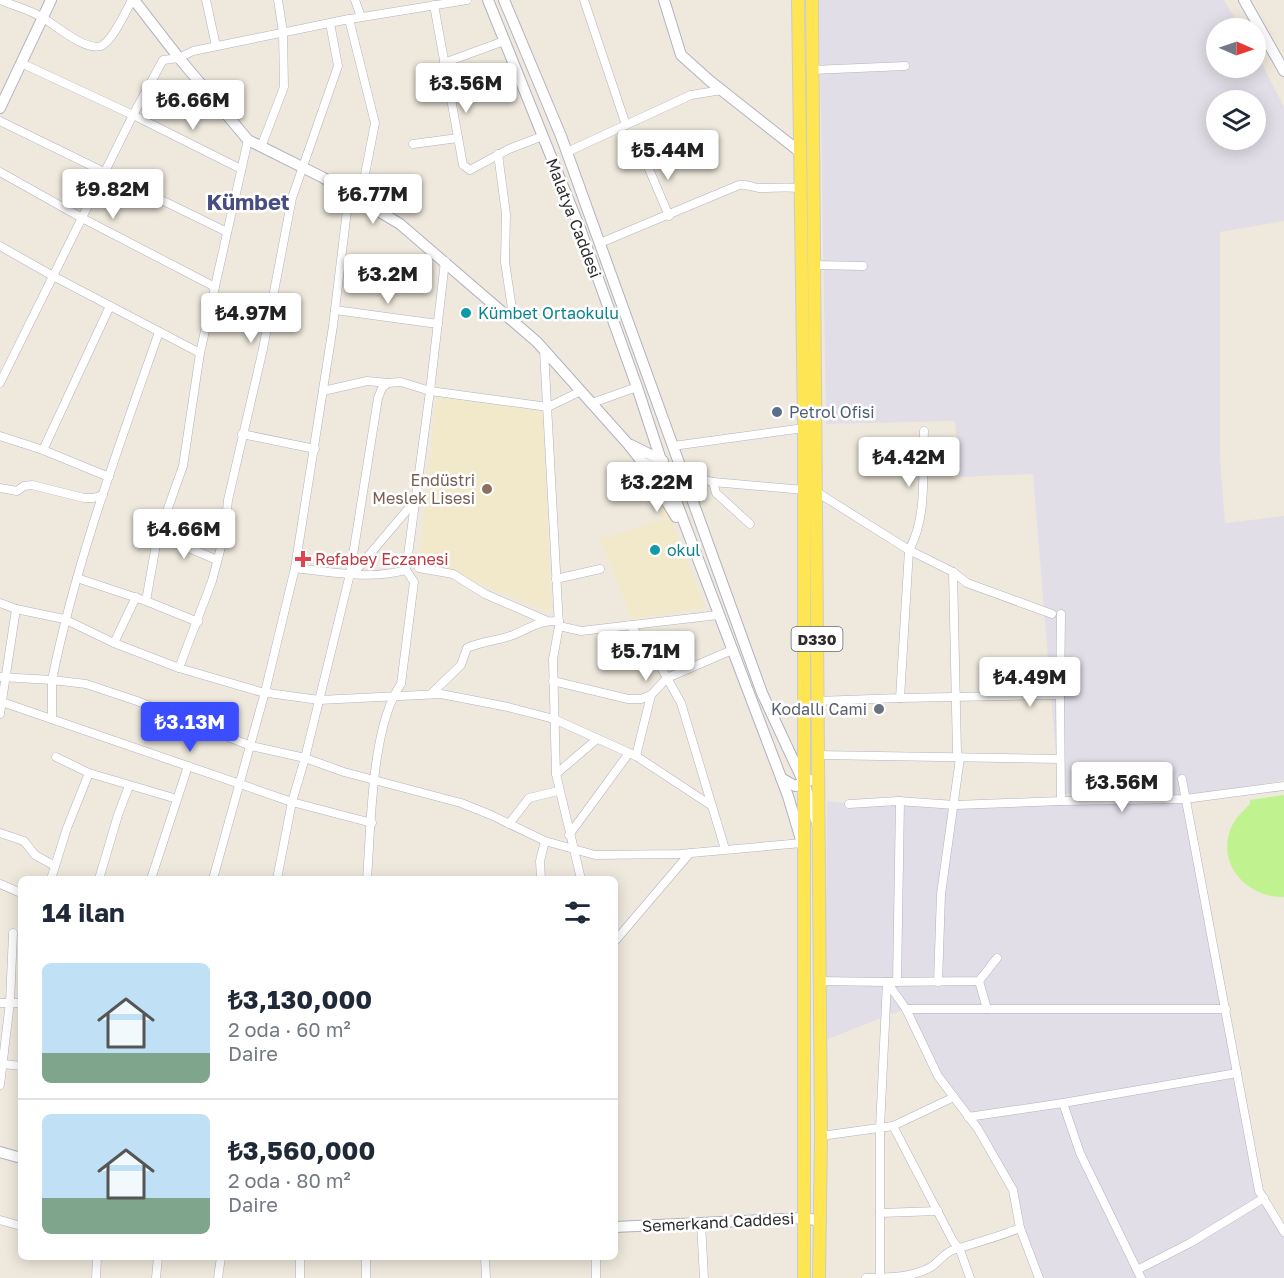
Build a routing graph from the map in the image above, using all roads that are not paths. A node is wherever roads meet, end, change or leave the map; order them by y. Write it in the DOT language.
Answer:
graph roads {
  1 [pos="0,0"];
  2 [pos="51,0"];
  3 [pos="133,0"];
  4 [pos="206,0"];
  5 [pos="278,0"];
  6 [pos="355,0"];
  7 [pos="467,0"];
  8 [pos="488,0"];
  9 [pos="504,0"];
  10 [pos="584,0"];
  11 [pos="664,0"];
  12 [pos="798,0"];
  13 [pos="812,0"];
  14 [pos="1244,0"];
  15 [pos="422,4"];
  16 [pos="434,5"];
  17 [pos="43,17"];
  18 [pos="362,17"];
  19 [pos="349,19"];
  20 [pos="330,23"];
  21 [pos="283,33"];
  22 [pos="504,40"];
  23 [pos="216,46"];
  24 [pos="1279,53"];
  25 [pos="179,58"];
  26 [pos="21,63"];
  27 [pos="444,63"];
  28 [pos="905,66"];
  29 [pos="813,69"];
  30 [pos="1284,71"];
  31 [pos="722,90"];
  32 [pos="0,108"];
  33 [pos="133,115"];
  34 [pos="0,121"];
  35 [pos="626,125"];
  36 [pos="543,136"];
  37 [pos="458,138"];
  38 [pos="248,140"];
  39 [pos="413,144"];
  40 [pos="261,147"];
  41 [pos="567,152"];
  42 [pos="801,152"];
  43 [pos="498,154"];
  44 [pos="643,155"];
  45 [pos="303,167"];
  46 [pos="241,169"];
  47 [pos="105,171"];
  48 [pos="0,172"];
  49 [pos="801,188"];
  50 [pos="349,194"];
  51 [pos="360,201"];
  52 [pos="669,216"];
  53 [pos="82,218"];
  54 [pos="227,232"];
  55 [pos="600,243"];
  56 [pos="0,246"];
  57 [pos="445,261"];
  58 [pos="815,265"];
  59 [pos="863,266"];
  60 [pos="53,276"];
  61 [pos="215,287"];
  62 [pos="110,306"];
  63 [pos="335,310"];
  64 [pos="514,322"];
  65 [pos="438,324"];
  66 [pos="159,332"];
  67 [pos="544,350"];
  68 [pos="200,354"];
  69 [pos="0,383"];
  70 [pos="388,383"];
  71 [pos="637,387"];
  72 [pos="323,391"];
  73 [pos="430,391"];
  74 [pos="581,391"];
  75 [pos="592,403"];
  76 [pos="548,406"];
  77 [pos="804,428"];
  78 [pos="924,431"];
  79 [pos="242,434"];
  80 [pos="0,437"];
  81 [pos="628,444"];
  82 [pos="673,446"];
  83 [pos="315,449"];
  84 [pos="43,450"];
  85 [pos="660,459"];
  86 [pos="643,463"];
  87 [pos="665,472"];
  88 [pos="683,474"];
  89 [pos="109,477"];
  90 [pos="713,482"];
  91 [pos="0,488"];
  92 [pos="810,490"];
  93 [pos="103,495"];
  94 [pos="415,501"];
  95 [pos="750,524"];
  96 [pos="157,539"];
  97 [pos="693,549"];
  98 [pos="909,549"];
  99 [pos="217,560"];
  100 [pos="295,568"];
  101 [pos="419,568"];
  102 [pos="600,569"];
  103 [pos="406,570"];
  104 [pos="953,572"];
  105 [pos="352,574"];
  106 [pos="77,578"];
  107 [pos="556,579"];
  108 [pos="136,597"];
  109 [pos="146,601"];
  110 [pos="0,603"];
  111 [pos="16,609"];
  112 [pos="718,615"];
  113 [pos="64,619"];
  114 [pos="545,620"];
  115 [pos="198,622"];
  116 [pos="559,624"];
  117 [pos="630,625"];
  118 [pos="114,643"];
  119 [pos="732,650"];
  120 [pos="179,668"];
  121 [pos="3,677"];
  122 [pos="667,678"];
  123 [pos="52,680"];
  124 [pos="553,681"];
  125 [pos="265,692"];
  126 [pos="431,694"];
  127 [pos="1060,694"];
  128 [pos="393,695"];
  129 [pos="651,695"];
  130 [pos="900,698"];
  131 [pos="955,698"];
  132 [pos="319,700"];
  133 [pos="817,701"];
  134 [pos="2,702"];
  135 [pos="0,714"];
  136 [pos="52,719"];
  137 [pos="554,719"];
  138 [pos="597,739"];
  139 [pos="251,746"];
  140 [pos="632,754"];
  141 [pos="818,755"];
  142 [pos="56,757"];
  143 [pos="306,758"];
  144 [pos="960,758"];
  145 [pos="1060,759"];
  146 [pos="188,766"];
  147 [pos="89,773"];
  148 [pos="556,774"];
  149 [pos="818,777"];
  150 [pos="781,778"];
  151 [pos="1182,778"];
  152 [pos="374,780"];
  153 [pos="804,783"];
  154 [pos="241,784"];
  155 [pos="129,786"];
  156 [pos="1284,786"];
  157 [pos="558,791"];
  158 [pos="177,799"];
  159 [pos="1185,799"];
  160 [pos="900,801"];
  161 [pos="1060,801"];
  162 [pos="292,802"];
  163 [pos="849,804"];
  164 [pos="955,805"];
  165 [pos="712,806"];
  166 [pos="372,823"];
  167 [pos="509,824"];
  168 [pos="818,826"];
  169 [pos="0,833"];
  170 [pos="569,835"];
  171 [pos="544,842"];
  172 [pos="802,843"];
  173 [pos="573,849"];
  174 [pos="725,849"];
  175 [pos="690,853"];
  176 [pos="55,866"];
  177 [pos="52,876"];
  178 [pos="100,876"];
  179 [pos="152,876"];
  180 [pos="214,876"];
  181 [pos="278,876"];
  182 [pos="368,876"];
  183 [pos="541,876"];
  184 [pos="580,876"];
  185 [pos="0,884"];
  186 [pos="18,892"];
  187 [pos="13,933"];
  188 [pos="618,937"];
  189 [pos="997,958"];
  190 [pos="819,981"];
  191 [pos="938,981"];
  192 [pos="979,981"];
  193 [pos="887,982"];
  194 [pos="897,982"];
  195 [pos="10,1002"];
  196 [pos="0,1003"];
  197 [pos="18,1003"];
  198 [pos="1226,1008"];
  199 [pos="906,1009"];
  200 [pos="987,1009"];
  201 [pos="3,1064"];
  202 [pos="18,1066"];
  203 [pos="1237,1072"];
  204 [pos="0,1085"];
  205 [pos="954,1097"];
  206 [pos="1063,1103"];
  207 [pos="968,1117"];
  208 [pos="893,1126"];
  209 [pos="880,1128"];
  210 [pos="821,1137"];
  211 [pos="0,1152"];
  212 [pos="18,1157"];
  213 [pos="1263,1198"];
  214 [pos="938,1211"];
  215 [pos="880,1213"];
  216 [pos="804,1218"];
  217 [pos="0,1220"];
  218 [pos="820,1221"];
  219 [pos="700,1223"];
  220 [pos="18,1225"];
  221 [pos="618,1227"];
  222 [pos="1020,1228"];
  223 [pos="1284,1232"];
  224 [pos="960,1250"];
  225 [pos="97,1260"];
  226 [pos="158,1260"];
  227 [pos="221,1260"];
  228 [pos="300,1260"];
  229 [pos="366,1260"];
  230 [pos="485,1260"];
  231 [pos="597,1260"];
  232 [pos="1139,1274"];
  233 [pos="96,1278"];
  234 [pos="156,1278"];
  235 [pos="218,1278"];
  236 [pos="300,1278"];
  237 [pos="366,1278"];
  238 [pos="486,1278"];
  239 [pos="596,1278"];
  240 [pos="704,1278"];
  241 [pos="804,1278"];
  242 [pos="819,1278"];
  243 [pos="866,1278"];
  244 [pos="880,1278"];
  245 [pos="970,1278"];
  246 [pos="1039,1278"];
  1 -- 17 [label="street"];
  2 -- 17 [label="street"];
  3 -- 17 [label="street"];
  3 -- 25 [label="street"];
  4 -- 23 [label="street"];
  5 -- 21 [label="street"];
  6 -- 18 [label="street"];
  7 -- 16 [label="street"];
  8 -- 22 [label="street, Malatya Caddesi"];
  9 -- 41 [label="street"];
  10 -- 35 [label="street"];
  11 -- 31 [label="street"];
  12 -- 42 [label="main road, D330"];
  13 -- 29 [label="main road, D330"];
  14 -- 24 [label="street"];
  15 -- 16 [label="street"];
  15 -- 18 [label="street"];
  16 -- 27 [label="street"];
  17 -- 26 [label="street"];
  18 -- 19 [label="street"];
  19 -- 20 [label="street"];
  19 -- 51 [label="street"];
  20 -- 21 [label="street"];
  20 -- 45 [label="street"];
  21 -- 23 [label="street"];
  21 -- 40 [label="street"];
  22 -- 27 [label="street"];
  22 -- 36 [label="street, Malatya Caddesi"];
  23 -- 25 [label="street"];
  24 -- 30 [label="street"];
  25 -- 33 [label="street"];
  25 -- 38 [label="street"];
  26 -- 32 [label="street"];
  26 -- 33 [label="street"];
  27 -- 37 [label="street"];
  28 -- 29 [label="street"];
  29 -- 58 [label="main road, D330"];
  31 -- 35 [label="street"];
  31 -- 42 [label="street"];
  33 -- 46 [label="street"];
  33 -- 47 [label="street"];
  34 -- 47 [label="street"];
  35 -- 41 [label="street"];
  36 -- 43 [label="street"];
  36 -- 71 [label="street, Malatya Caddesi"];
  37 -- 39 [label="street"];
  37 -- 43 [label="street"];
  38 -- 40 [label="street"];
  38 -- 46 [label="street"];
  40 -- 45 [label="street"];
  41 -- 55 [label="street"];
  42 -- 49 [label="main road, D330"];
  43 -- 64 [label="street"];
  44 -- 52 [label="street"];
  45 -- 50 [label="street"];
  45 -- 79 [label="street"];
  46 -- 54 [label="street"];
  47 -- 53 [label="street"];
  47 -- 54 [label="street"];
  48 -- 53 [label="street"];
  49 -- 52 [label="street"];
  49 -- 77 [label="main road, D330"];
  50 -- 51 [label="street"];
  50 -- 63 [label="street"];
  51 -- 57 [label="street"];
  52 -- 55 [label="street"];
  53 -- 60 [label="street"];
  53 -- 61 [label="street"];
  54 -- 61 [label="street"];
  55 -- 82 [label="street"];
  56 -- 60 [label="street"];
  57 -- 64 [label="street"];
  57 -- 65 [label="street"];
  58 -- 59 [label="street"];
  58 -- 92 [label="main road, D330"];
  60 -- 62 [label="street"];
  60 -- 69 [label="street"];
  61 -- 68 [label="street"];
  62 -- 66 [label="street"];
  62 -- 84 [label="street"];
  63 -- 65 [label="street"];
  63 -- 72 [label="street"];
  64 -- 67 [label="street"];
  65 -- 73 [label="street"];
  66 -- 68 [label="street"];
  66 -- 89 [label="street"];
  67 -- 74 [label="street"];
  67 -- 76 [label="street"];
  68 -- 96 [label="street"];
  70 -- 72 [label="street"];
  70 -- 73 [label="street"];
  70 -- 105 [label="street"];
  71 -- 75 [label="street"];
  71 -- 85 [label="street, Malatya Caddesi"];
  72 -- 83 [label="street"];
  73 -- 76 [label="street"];
  73 -- 94 [label="street"];
  74 -- 75 [label="street"];
  74 -- 76 [label="street"];
  75 -- 81 [label="street"];
  76 -- 107 [label="street"];
  77 -- 82 [label="street"];
  77 -- 92 [label="main road, D330"];
  78 -- 98 [label="street"];
  79 -- 83 [label="street"];
  79 -- 99 [label="street"];
  80 -- 84 [label="street"];
  81 -- 85 [label="street"];
  81 -- 86 [label="street"];
  82 -- 88 [label="street"];
  83 -- 100 [label="street"];
  84 -- 89 [label="street"];
  85 -- 87 [label="street, Malatya Caddesi"];
  85 -- 88 [label="street"];
  86 -- 87 [label="street"];
  86 -- 97 [label="street"];
  87 -- 88 [label="street"];
  87 -- 97 [label="street, Malatya Caddesi"];
  88 -- 90 [label="street"];
  88 -- 153 [label="street"];
  89 -- 93 [label="street"];
  90 -- 92 [label="street"];
  90 -- 95 [label="street"];
  91 -- 93 [label="street"];
  92 -- 98 [label="street"];
  92 -- 133 [label="main road, D330"];
  92 -- 153 [label="main road, D330"];
  93 -- 106 [label="street"];
  94 -- 103 [label="street"];
  94 -- 105 [label="street"];
  96 -- 99 [label="street"];
  96 -- 109 [label="street"];
  97 -- 112 [label="street, Malatya Caddesi"];
  98 -- 104 [label="street"];
  98 -- 130 [label="street"];
  99 -- 115 [label="street"];
  100 -- 105 [label="street"];
  100 -- 125 [label="street"];
  101 -- 114 [label="street"];
  102 -- 107 [label="street"];
  103 -- 105 [label="street"];
  103 -- 128 [label="street"];
  104 -- 127 [label="street"];
  104 -- 131 [label="street"];
  105 -- 132 [label="street"];
  106 -- 108 [label="street"];
  106 -- 113 [label="street"];
  107 -- 116 [label="street"];
  108 -- 109 [label="street"];
  108 -- 118 [label="street"];
  109 -- 115 [label="street"];
  110 -- 111 [label="street"];
  111 -- 113 [label="street"];
  111 -- 121 [label="street"];
  112 -- 117 [label="street"];
  112 -- 119 [label="street, Malatya Caddesi"];
  113 -- 118 [label="street"];
  113 -- 123 [label="street"];
  114 -- 116 [label="street"];
  114 -- 126 [label="street"];
  115 -- 120 [label="street"];
  116 -- 117 [label="street"];
  116 -- 124 [label="street"];
  117 -- 122 [label="street"];
  118 -- 120 [label="street"];
  119 -- 122 [label="street"];
  119 -- 150 [label="street, Malatya Caddesi"];
  120 -- 125 [label="street"];
  121 -- 123 [label="street"];
  121 -- 134 [label="street"];
  122 -- 129 [label="street"];
  122 -- 165 [label="street"];
  123 -- 136 [label="street"];
  123 -- 139 [label="street"];
  124 -- 129 [label="street"];
  124 -- 137 [label="street"];
  125 -- 132 [label="street"];
  125 -- 139 [label="street"];
  126 -- 128 [label="street"];
  126 -- 137 [label="street"];
  127 -- 131 [label="street"];
  127 -- 145 [label="street"];
  128 -- 132 [label="street"];
  128 -- 152 [label="street"];
  129 -- 140 [label="street"];
  130 -- 131 [label="street"];
  130 -- 133 [label="street"];
  131 -- 144 [label="street"];
  132 -- 143 [label="street"];
  133 -- 141 [label="main road, D330"];
  134 -- 135 [label="street"];
  134 -- 136 [label="street"];
  136 -- 146 [label="street"];
  137 -- 138 [label="street"];
  137 -- 148 [label="street"];
  138 -- 140 [label="street"];
  138 -- 148 [label="street"];
  139 -- 143 [label="street"];
  139 -- 154 [label="street"];
  140 -- 165 [label="street"];
  140 -- 170 [label="street"];
  141 -- 144 [label="street"];
  141 -- 149 [label="main road, D330"];
  142 -- 147 [label="street"];
  143 -- 152 [label="street"];
  143 -- 162 [label="street"];
  144 -- 145 [label="street"];
  144 -- 164 [label="street"];
  145 -- 161 [label="street"];
  146 -- 154 [label="street"];
  146 -- 158 [label="street"];
  147 -- 155 [label="street"];
  147 -- 176 [label="street"];
  148 -- 157 [label="street"];
  149 -- 153 [label="street"];
  149 -- 168 [label="main road, D330"];
  150 -- 153 [label="street"];
  150 -- 172 [label="street, Malatya Caddesi"];
  151 -- 159 [label="street"];
  152 -- 166 [label="street"];
  152 -- 167 [label="street"];
  153 -- 168 [label="street"];
  153 -- 172 [label="main road, D330"];
  154 -- 162 [label="street"];
  154 -- 180 [label="street"];
  155 -- 158 [label="street"];
  155 -- 178 [label="street"];
  156 -- 159 [label="street"];
  157 -- 167 [label="street"];
  157 -- 170 [label="street"];
  158 -- 179 [label="street"];
  159 -- 161 [label="street"];
  159 -- 198 [label="street"];
  160 -- 163 [label="street"];
  160 -- 164 [label="street"];
  160 -- 194 [label="street"];
  161 -- 164 [label="street"];
  162 -- 166 [label="street"];
  162 -- 181 [label="street"];
  164 -- 191 [label="street"];
  165 -- 174 [label="street"];
  166 -- 182 [label="street"];
  167 -- 171 [label="street"];
  168 -- 190 [label="main road, D330"];
  169 -- 176 [label="street"];
  170 -- 173 [label="street"];
  171 -- 173 [label="street"];
  171 -- 183 [label="street"];
  172 -- 174 [label="street"];
  172 -- 216 [label="main road, D330"];
  173 -- 175 [label="street"];
  173 -- 184 [label="street"];
  174 -- 175 [label="street"];
  175 -- 188 [label="street"];
  176 -- 177 [label="street"];
  185 -- 186 [label="street"];
  187 -- 195 [label="street"];
  189 -- 192 [label="street"];
  190 -- 193 [label="street"];
  190 -- 210 [label="main road, D330"];
  191 -- 192 [label="street"];
  191 -- 194 [label="street"];
  192 -- 200 [label="street"];
  193 -- 194 [label="street"];
  193 -- 199 [label="street"];
  193 -- 209 [label="street"];
  195 -- 196 [label="street"];
  195 -- 197 [label="street"];
  195 -- 201 [label="street"];
  198 -- 200 [label="street"];
  198 -- 203 [label="street"];
  199 -- 200 [label="street"];
  199 -- 205 [label="street"];
  201 -- 202 [label="street"];
  201 -- 204 [label="street"];
  203 -- 206 [label="street"];
  203 -- 213 [label="street"];
  205 -- 207 [label="street"];
  205 -- 208 [label="street"];
  206 -- 207 [label="street"];
  206 -- 232 [label="street"];
  207 -- 222 [label="street"];
  208 -- 209 [label="street"];
  208 -- 214 [label="street"];
  209 -- 210 [label="street"];
  209 -- 215 [label="street"];
  210 -- 218 [label="main road, D330"];
  211 -- 212 [label="street"];
  213 -- 223 [label="street"];
  213 -- 232 [label="street"];
  214 -- 215 [label="street"];
  214 -- 224 [label="street"];
  215 -- 244 [label="street"];
  216 -- 218 [label="street, Semerkand Caddesi"];
  216 -- 219 [label="street, Semerkand Caddesi"];
  216 -- 241 [label="main road, D330"];
  217 -- 220 [label="street"];
  218 -- 242 [label="main road, D330"];
  219 -- 221 [label="street, Semerkand Caddesi"];
  219 -- 240 [label="street"];
  222 -- 224 [label="street"];
  222 -- 246 [label="street"];
  224 -- 244 [label="street"];
  224 -- 245 [label="street"];
  225 -- 233 [label="street"];
  226 -- 234 [label="street"];
  227 -- 235 [label="street"];
  228 -- 236 [label="street"];
  229 -- 237 [label="street"];
  230 -- 238 [label="street"];
  231 -- 239 [label="street"];
  243 -- 244 [label="street"];
}
